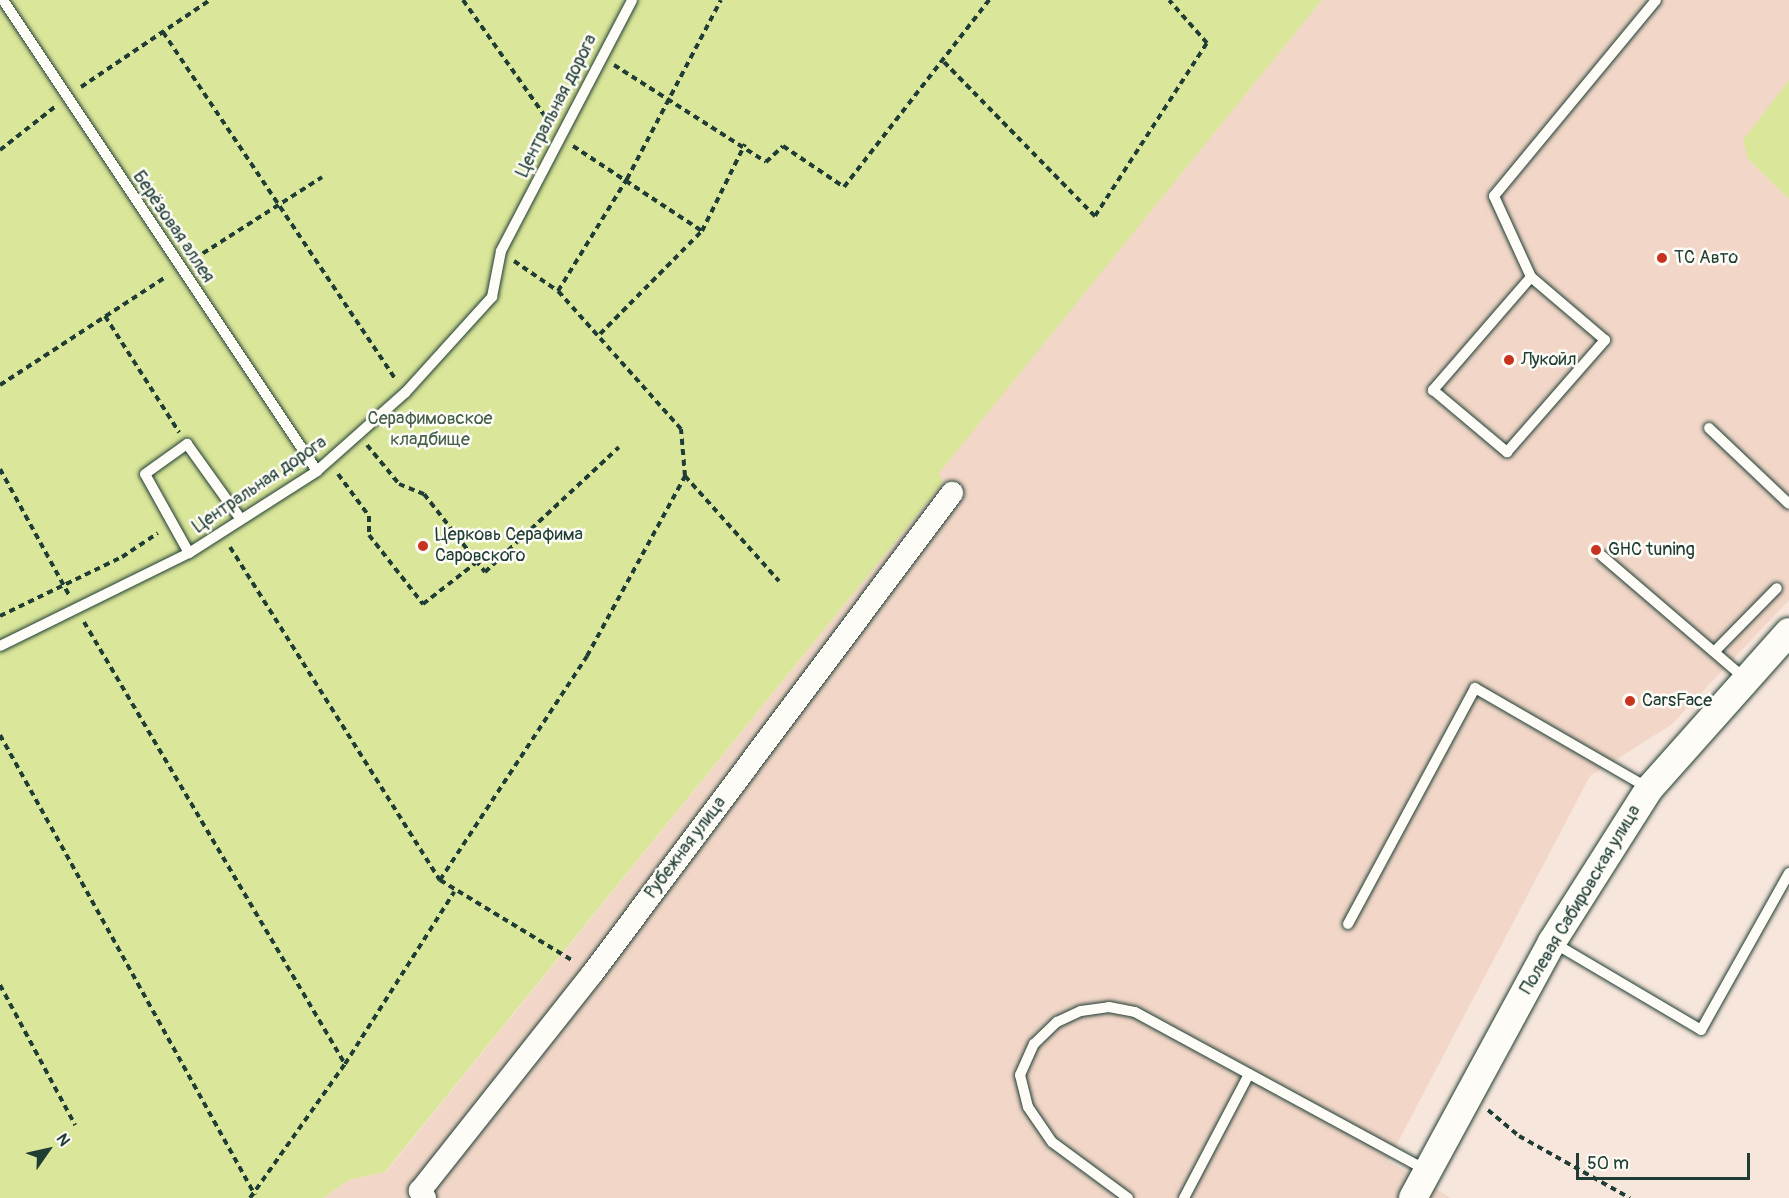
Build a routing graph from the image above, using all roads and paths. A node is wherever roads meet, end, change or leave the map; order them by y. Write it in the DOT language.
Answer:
graph roads {
  1 [pos="3,0"];
  2 [pos="210,0"];
  3 [pos="463,0"];
  4 [pos="632,0"];
  5 [pos="721,0"];
  6 [pos="989,0"];
  7 [pos="1169,0"];
  8 [pos="1656,0"];
  9 [pos="163,32"];
  10 [pos="600,57"];
  11 [pos="944,62"];
  12 [pos="66,98"];
  13 [pos="671,99"];
  14 [pos="559,137"];
  15 [pos="745,144"];
  16 [pos="0,150"];
  17 [pos="322,177"];
  18 [pos="627,179"];
  19 [pos="278,205"];
  20 [pos="702,231"];
  21 [pos="501,251"];
  22 [pos="180,267"];
  23 [pos="1531,277"];
  24 [pos="558,291"];
  25 [pos="105,316"];
  26 [pos="600,334"];
  27 [pos="0,385"];
  28 [pos="405,393"];
  29 [pos="1709,428"];
  30 [pos="359,435"];
  31 [pos="187,444"];
  32 [pos="619,447"];
  33 [pos="329,461"];
  34 [pos="0,469"];
  35 [pos="317,471"];
  36 [pos="685,476"];
  37 [pos="952,494"];
  38 [pos="1789,504"];
  39 [pos="240,518"];
  40 [pos="173,522"];
  41 [pos="219,531"];
  42 [pos="189,553"];
  43 [pos="1602,556"];
  44 [pos="477,562"];
  45 [pos="779,581"];
  46 [pos="62,583"];
  47 [pos="1777,588"];
  48 [pos="75,607"];
  49 [pos="0,616"];
  50 [pos="1789,632"];
  51 [pos="0,646"];
  52 [pos="1715,651"];
  53 [pos="1743,677"];
  54 [pos="0,735"];
  55 [pos="1648,789"];
  56 [pos="1789,873"];
  57 [pos="440,880"];
  58 [pos="454,892"];
  59 [pos="1348,924"];
  60 [pos="1552,942"];
  61 [pos="592,974"];
  62 [pos="0,985"];
  63 [pos="345,1064"];
  64 [pos="1249,1074"];
  65 [pos="1487,1109"];
  66 [pos="75,1125"];
  67 [pos="1428,1171"];
  68 [pos="255,1195"];
  69 [pos="250,1198"];
  70 [pos="425,1198"];
  71 [pos="1128,1198"];
  72 [pos="1184,1198"];
  73 [pos="1413,1198"];
  74 [pos="1630,1198"];
  1 -- 12 [label="lane, Берёзовая аллея"];
  2 -- 9 [label="path"];
  3 -- 14 [label="path"];
  4 -- 10 [label="lane, Центральная дорога"];
  5 -- 13 [label="path"];
  6 -- 11 [label="path"];
  7 -- 11 [label="path"];
  8 -- 23 [label="lane"];
  9 -- 12 [label="path"];
  9 -- 19 [label="path"];
  10 -- 13 [label="path"];
  10 -- 14 [label="lane, Центральная дорога"];
  11 -- 15 [label="path"];
  12 -- 16 [label="path"];
  12 -- 22 [label="lane, Берёзовая аллея"];
  13 -- 15 [label="path"];
  13 -- 18 [label="path"];
  14 -- 18 [label="path"];
  14 -- 21 [label="lane, Центральная дорога"];
  15 -- 20 [label="path"];
  17 -- 19 [label="path"];
  18 -- 20 [label="path"];
  18 -- 24 [label="path"];
  19 -- 22 [label="path"];
  19 -- 28 [label="path"];
  20 -- 26 [label="path"];
  21 -- 24 [label="path"];
  21 -- 28 [label="lane, Центральная дорога"];
  22 -- 25 [label="path"];
  22 -- 35 [label="lane, Берёзовая аллея"];
  23 -- 23 [label="lane"];
  24 -- 26 [label="path"];
  25 -- 27 [label="path"];
  25 -- 31 [label="path"];
  26 -- 36 [label="path"];
  28 -- 30 [label="lane, Центральная дорога"];
  29 -- 38 [label="lane"];
  30 -- 33 [label="lane, Центральная дорога"];
  30 -- 44 [label="path"];
  31 -- 39 [label="lane"];
  31 -- 40 [label="lane"];
  32 -- 44 [label="path"];
  33 -- 35 [label="lane, Центральная дорога"];
  33 -- 44 [label="path"];
  34 -- 46 [label="path"];
  35 -- 39 [label="lane, Центральная дорога"];
  36 -- 45 [label="path"];
  36 -- 57 [label="path"];
  37 -- 61 [label="street, Рубежная улица"];
  39 -- 41 [label="lane, Центральная дорога"];
  40 -- 42 [label="lane"];
  40 -- 46 [label="path"];
  41 -- 42 [label="lane, Центральная дорога"];
  41 -- 57 [label="path"];
  42 -- 48 [label="lane, Центральная дорога"];
  43 -- 52 [label="lane"];
  46 -- 48 [label="path"];
  46 -- 49 [label="path"];
  47 -- 52 [label="lane"];
  48 -- 51 [label="lane, Центральная дорога"];
  48 -- 63 [label="path"];
  50 -- 53 [label="street, Полевая Сабировская улица"];
  52 -- 53 [label="lane"];
  53 -- 55 [label="street, Полевая Сабировская улица"];
  54 -- 68 [label="path"];
  55 -- 59 [label="lane"];
  55 -- 60 [label="street, Полевая Сабировская улица"];
  56 -- 60 [label="lane"];
  57 -- 58 [label="path"];
  58 -- 61 [label="path"];
  58 -- 63 [label="path"];
  60 -- 67 [label="street, Полевая Сабировская улица"];
  61 -- 70 [label="street, Рубежная улица"];
  62 -- 66 [label="path"];
  63 -- 68 [label="path"];
  64 -- 67 [label="lane"];
  64 -- 71 [label="lane"];
  64 -- 72 [label="lane"];
  65 -- 74 [label="path"];
  67 -- 73 [label="street, Полевая Сабировская улица"];
  68 -- 69 [label="path"];
}
